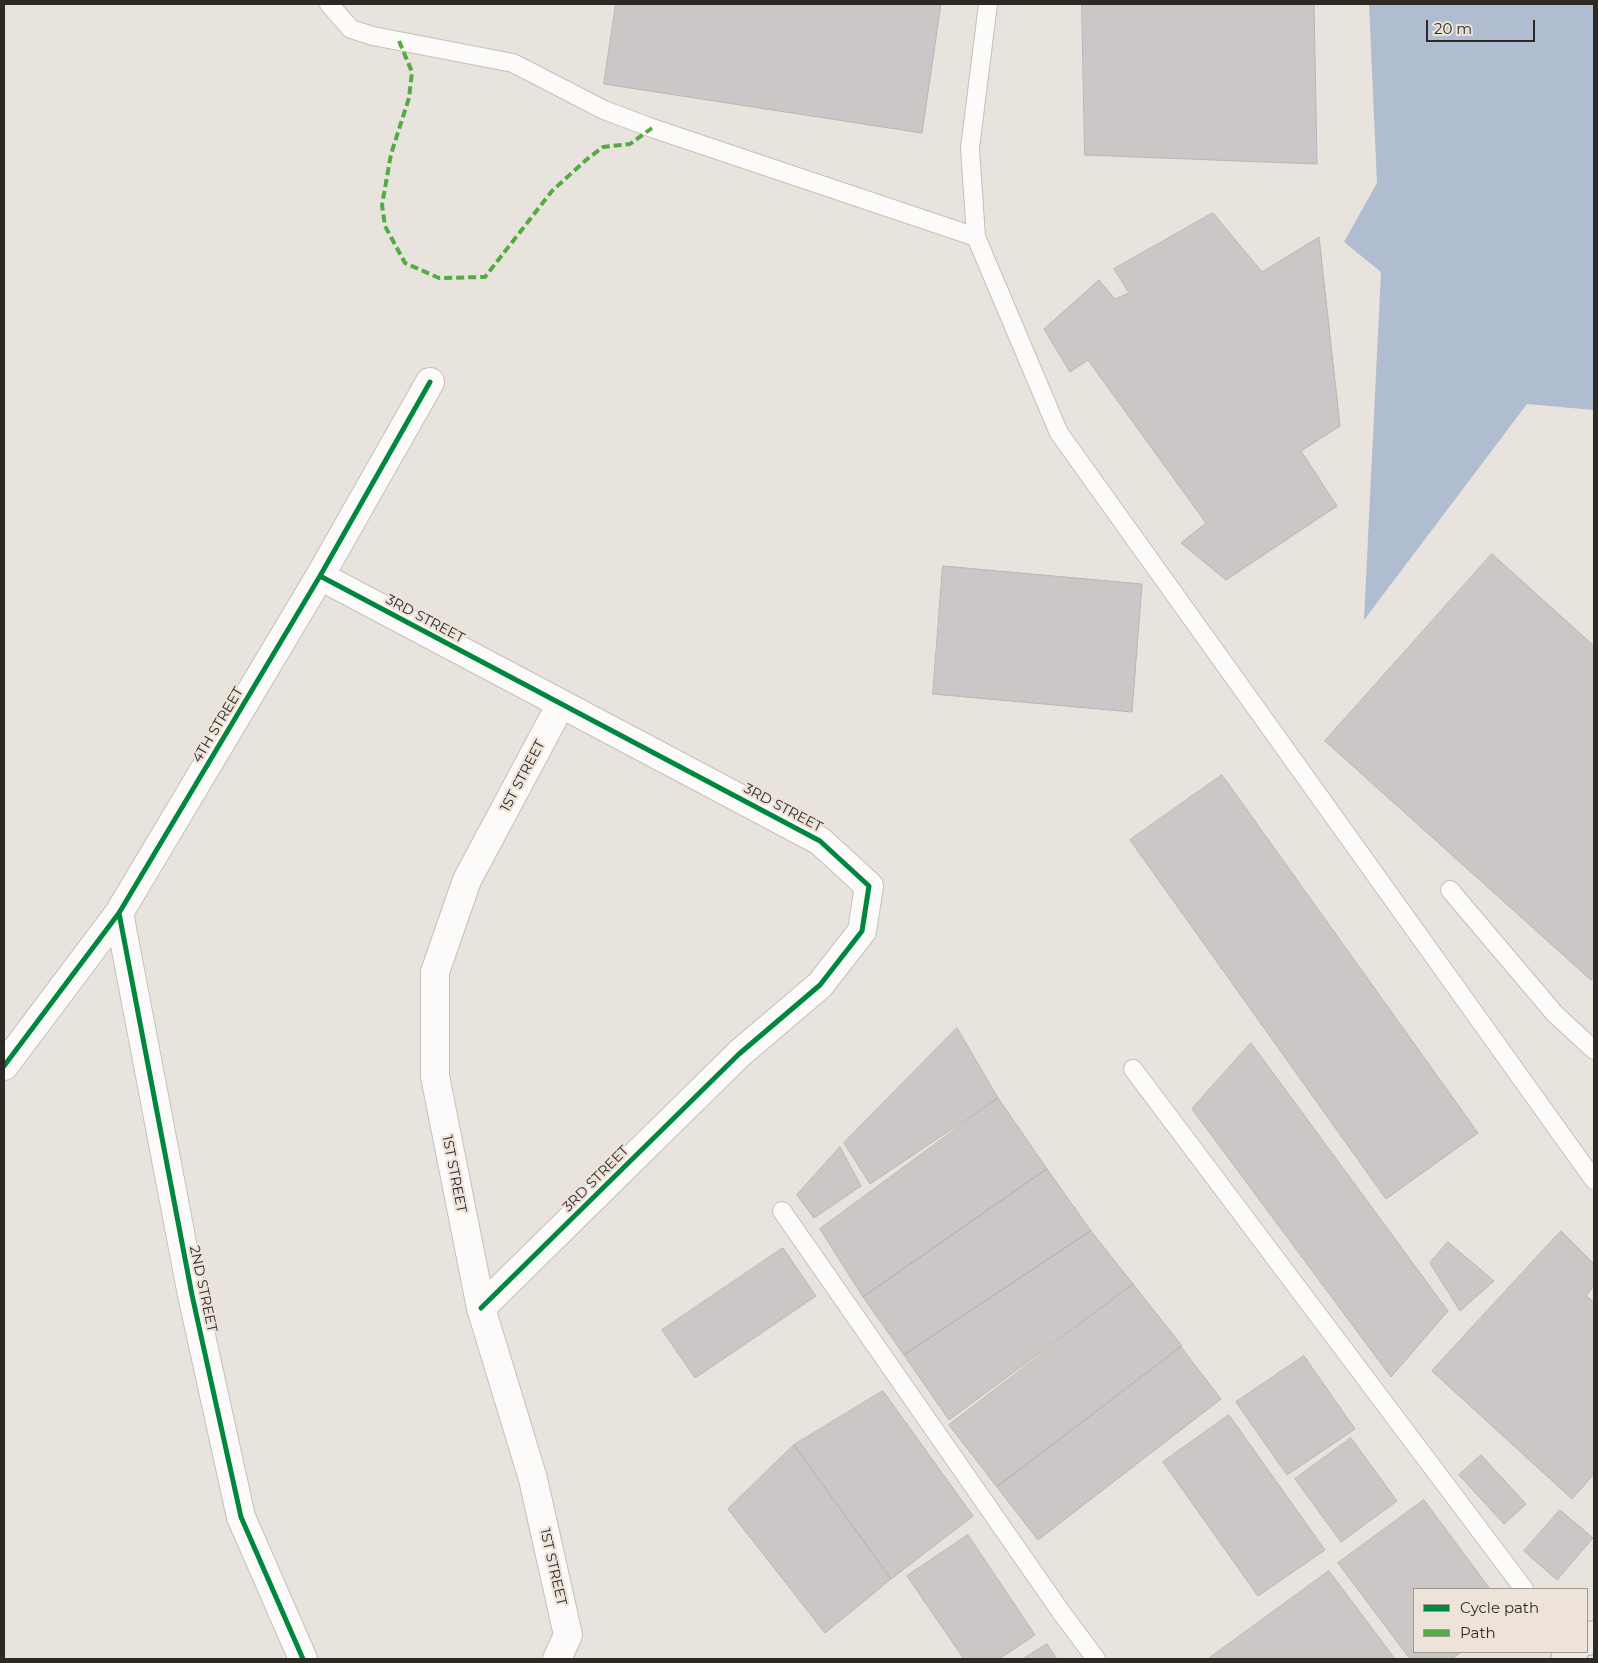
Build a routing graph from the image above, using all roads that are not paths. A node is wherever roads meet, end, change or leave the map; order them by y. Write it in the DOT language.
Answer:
graph roads {
  1 [pos="329,4"];
  2 [pos="988,4"];
  3 [pos="976,238"];
  4 [pos="430,382"];
  5 [pos="320,576"];
  6 [pos="561,704"];
  7 [pos="1450,890"];
  8 [pos="119,913"];
  9 [pos="1594,1050"];
  10 [pos="4,1066"];
  11 [pos="1132,1069"];
  12 [pos="1594,1180"];
  13 [pos="782,1211"];
  14 [pos="481,1308"];
  15 [pos="1523,1588"];
  16 [pos="303,1659"];
  17 [pos="557,1659"];
  18 [pos="1096,1659"];
  1 -- 3 [label="lane"];
  2 -- 3 [label="lane"];
  3 -- 12 [label="lane"];
  4 -- 5 [label="street, 4TH STREET"];
  5 -- 6 [label="street, 3RD STREET"];
  5 -- 8 [label="street, 4TH STREET"];
  6 -- 14 [label="street, 1ST STREET"];
  6 -- 14 [label="street, 3RD STREET"];
  7 -- 9 [label="lane"];
  8 -- 10 [label="street, 4TH STREET"];
  8 -- 16 [label="street, 2ND STREET"];
  11 -- 15 [label="lane"];
  13 -- 18 [label="lane"];
  14 -- 17 [label="street, 1ST STREET"];
}
